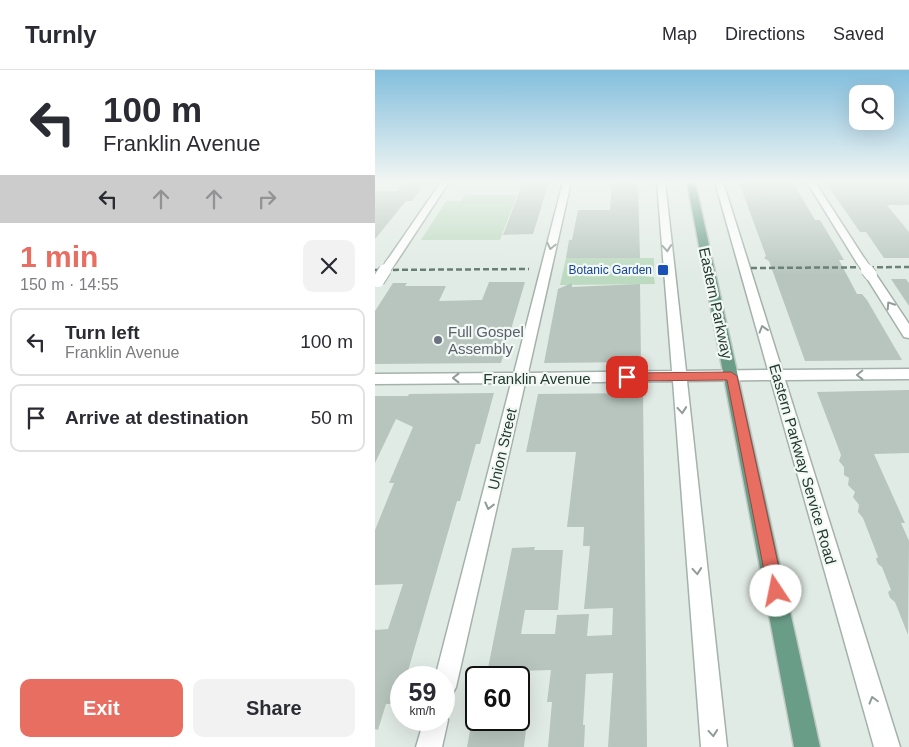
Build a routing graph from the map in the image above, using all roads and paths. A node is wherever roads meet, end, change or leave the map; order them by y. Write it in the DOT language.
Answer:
graph roads {
  1 [pos="424,214"];
  2 [pos="559,214"];
  3 [pos="664,214"];
  4 [pos="698,214"];
  5 [pos="729,214"];
  6 [pos="831,214"];
  7 [pos="377,283"];
  8 [pos="909,334"];
  9 [pos="909,374"];
  10 [pos="731,376"];
  11 [pos="778,376"];
  12 [pos="679,377"];
  13 [pos="519,378"];
  14 [pos="375,379"];
  15 [pos="449,666"];
  16 [pos="433,731"];
  17 [pos="429,747"];
  18 [pos="714,747"];
  19 [pos="807,747"];
  20 [pos="887,747"];
  1 -- 7 [label="street, bridge"];
  2 -- 13 [label="street, Union Street, one-way"];
  3 -- 12 [label="street, one-way"];
  4 -- 10 [label="main road, Eastern Parkway"];
  11 -- 5 [label="street, Eastern Parkway Service Road, one-way"];
  8 -- 6 [label="street, one-way, bridge"];
  9 -- 11 [label="street, Franklin Avenue, one-way"];
  10 -- 11 [label="street, Franklin Avenue"];
  10 -- 12 [label="street, Franklin Avenue"];
  10 -- 19 [label="main road, Eastern Parkway"];
  20 -- 11 [label="street, Eastern Parkway Service Road, one-way"];
  12 -- 13 [label="street, Franklin Avenue"];
  12 -- 18 [label="street, one-way"];
  13 -- 14 [label="street, Franklin Avenue, one-way"];
  13 -- 15 [label="street, Union Street, one-way"];
  16 -- 17 [label="street"];
}
